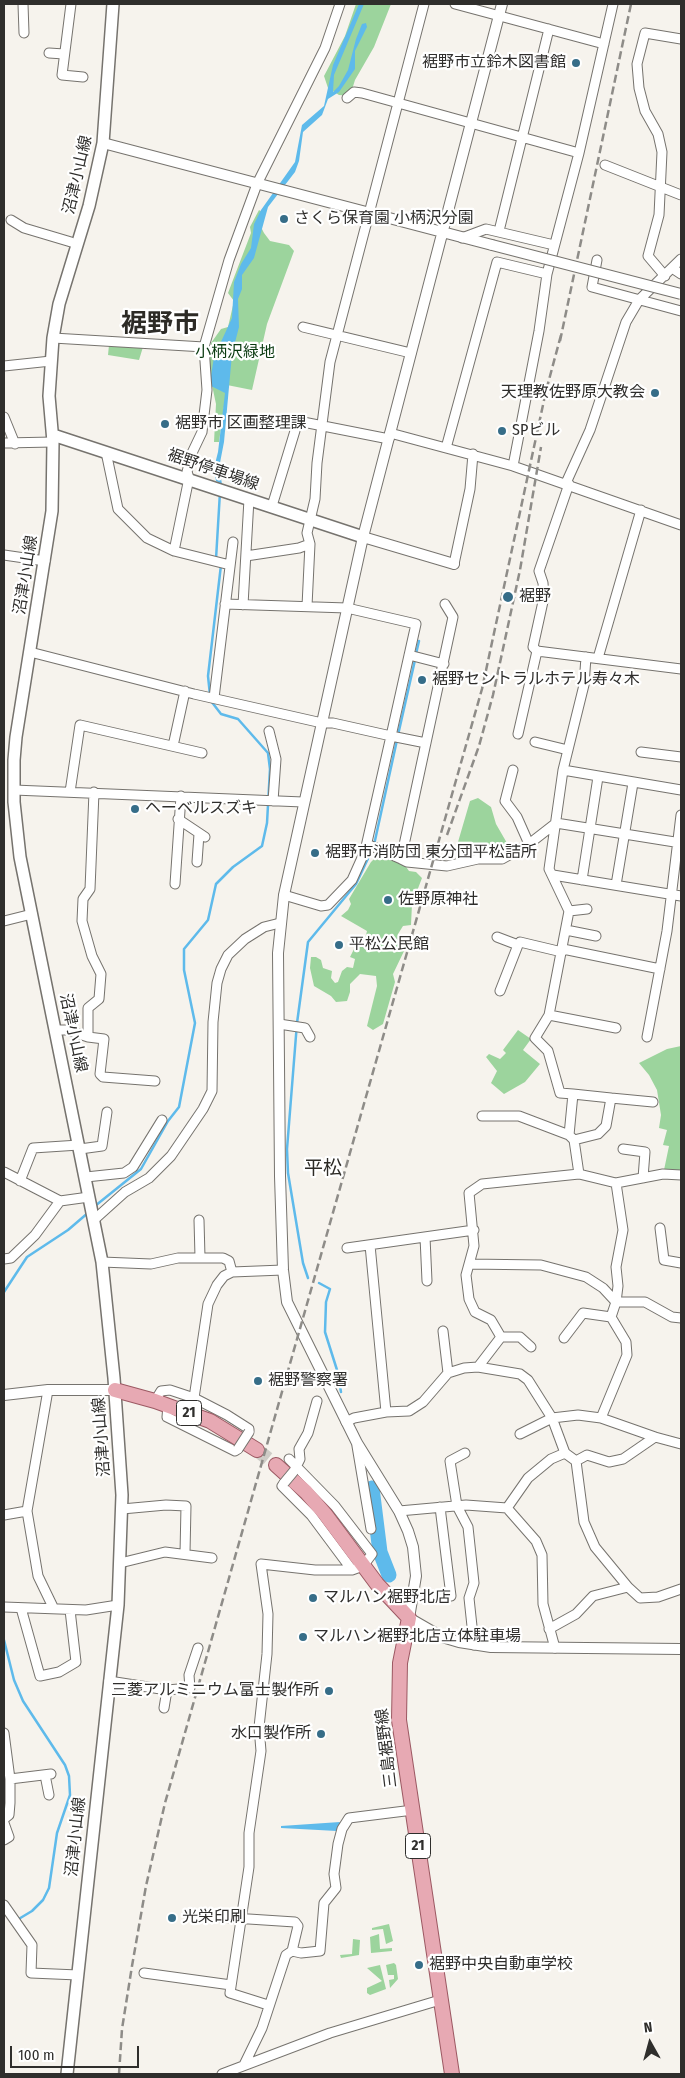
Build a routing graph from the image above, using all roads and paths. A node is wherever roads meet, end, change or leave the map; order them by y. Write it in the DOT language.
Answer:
graph roads {
  1 [pos="23,4"];
  2 [pos="71,4"];
  3 [pos="113,4"];
  4 [pos="340,4"];
  5 [pos="424,4"];
  6 [pos="455,4"];
  7 [pos="502,4"];
  8 [pos="613,4"];
  9 [pos="499,15"];
  10 [pos="549,29"];
  11 [pos="24,33"];
  12 [pos="681,39"];
  13 [pos="604,44"];
  14 [pos="49,54"];
  15 [pos="64,54"];
  16 [pos="83,77"];
  17 [pos="347,98"];
  18 [pos="398,104"];
  19 [pos="471,123"];
  20 [pos="523,137"];
  21 [pos="103,143"];
  22 [pos="580,153"];
  23 [pos="605,165"];
  24 [pos="257,184"];
  25 [pos="662,188"];
  26 [pos="681,195"];
  27 [pos="369,212"];
  28 [pos="11,220"];
  29 [pos="499,231"];
  30 [pos="442,232"];
  31 [pos="462,238"];
  32 [pos="71,242"];
  33 [pos="554,245"];
  34 [pos="681,259"];
  35 [pos="597,260"];
  36 [pos="672,268"];
  37 [pos="547,274"];
  38 [pos="681,274"];
  39 [pos="664,276"];
  40 [pos="681,294"];
  41 [pos="639,300"];
  42 [pos="681,311"];
  43 [pos="303,327"];
  44 [pos="338,335"];
  45 [pos="53,338"];
  46 [pos="204,347"];
  47 [pos="411,353"];
  48 [pos="51,361"];
  49 [pos="4,366"];
  50 [pos="4,417"];
  51 [pos="322,426"];
  52 [pos="390,436"];
  53 [pos="53,438"];
  54 [pos="4,443"];
  55 [pos="15,444"];
  56 [pos="446,448"];
  57 [pos="106,452"];
  58 [pos="473,454"];
  59 [pos="513,466"];
  60 [pos="189,478"];
  61 [pos="567,483"];
  62 [pos="249,499"];
  63 [pos="272,506"];
  64 [pos="641,510"];
  65 [pos="311,519"];
  66 [pos="681,525"];
  67 [pos="363,537"];
  68 [pos="233,542"];
  69 [pos="310,544"];
  70 [pos="174,551"];
  71 [pos="4,555"];
  72 [pos="246,556"];
  73 [pos="46,561"];
  74 [pos="454,564"];
  75 [pos="230,565"];
  76 [pos="225,604"];
  77 [pos="445,604"];
  78 [pos="243,605"];
  79 [pos="307,606"];
  80 [pos="347,608"];
  81 [pos="537,650"];
  82 [pos="30,652"];
  83 [pos="413,656"];
  84 [pos="586,657"];
  85 [pos="598,658"];
  86 [pos="444,664"];
  87 [pos="681,669"];
  88 [pos="185,691"];
  89 [pos="210,697"];
  90 [pos="322,723"];
  91 [pos="269,731"];
  92 [pos="518,734"];
  93 [pos="395,737"];
  94 [pos="535,742"];
  95 [pos="426,743"];
  96 [pos="173,746"];
  97 [pos="568,750"];
  98 [pos="641,752"];
  99 [pos="202,753"];
  100 [pos="681,757"];
  101 [pos="513,770"];
  102 [pos="563,770"];
  103 [pos="598,777"];
  104 [pos="633,783"];
  105 [pos="14,790"];
  106 [pos="681,790"];
  107 [pos="70,792"];
  108 [pos="94,792"];
  109 [pos="182,796"];
  110 [pos="273,801"];
  111 [pos="303,802"];
  112 [pos="681,815"];
  113 [pos="178,819"];
  114 [pos="556,823"];
  115 [pos="590,828"];
  116 [pos="625,834"];
  117 [pos="679,843"];
  118 [pos="529,844"];
  119 [pos="371,846"];
  120 [pos="401,859"];
  121 [pos="198,862"];
  122 [pos="553,875"];
  123 [pos="582,880"];
  124 [pos="175,884"];
  125 [pos="616,885"];
  126 [pos="284,895"];
  127 [pos="677,896"];
  128 [pos="588,909"];
  129 [pos="568,911"];
  130 [pos="32,914"];
  131 [pos="4,921"];
  132 [pos="280,923"];
  133 [pos="566,930"];
  134 [pos="596,936"];
  135 [pos="497,937"];
  136 [pos="518,945"];
  137 [pos="562,951"];
  138 [pos="660,969"];
  139 [pos="500,991"];
  140 [pos="549,1015"];
  141 [pos="279,1024"];
  142 [pos="616,1028"];
  143 [pos="56,1030"];
  144 [pos="88,1037"];
  145 [pos="310,1037"];
  146 [pos="646,1037"];
  147 [pos="155,1081"];
  148 [pos="573,1094"];
  149 [pos="611,1098"];
  150 [pos="654,1102"];
  151 [pos="107,1112"];
  152 [pos="482,1116"];
  153 [pos="162,1120"];
  154 [pos="571,1138"];
  155 [pos="80,1147"];
  156 [pos="623,1148"];
  157 [pos="4,1172"];
  158 [pos="579,1174"];
  159 [pos="681,1176"];
  160 [pos="86,1177"];
  161 [pos="643,1178"];
  162 [pos="20,1181"];
  163 [pos="616,1183"];
  164 [pos="89,1198"];
  165 [pos="60,1201"];
  166 [pos="94,1218"];
  167 [pos="199,1220"];
  168 [pos="660,1228"];
  169 [pos="474,1230"];
  170 [pos="425,1237"];
  171 [pos="370,1244"];
  172 [pos="347,1248"];
  173 [pos="200,1258"];
  174 [pos="4,1259"];
  175 [pos="102,1262"];
  176 [pos="681,1263"];
  177 [pos="469,1264"];
  178 [pos="283,1270"];
  179 [pos="232,1272"];
  180 [pos="427,1281"];
  181 [pos="616,1302"];
  182 [pos="611,1317"];
  183 [pos="681,1318"];
  184 [pos="443,1331"];
  185 [pos="501,1337"];
  186 [pos="564,1338"];
  187 [pos="532,1347"];
  188 [pos="478,1367"];
  189 [pos="448,1373"];
  190 [pos="48,1390"];
  191 [pos="115,1390"];
  192 [pos="4,1396"];
  193 [pos="194,1398"];
  194 [pos="317,1401"];
  195 [pos="161,1403"];
  196 [pos="386,1412"];
  197 [pos="552,1418"];
  198 [pos="601,1418"];
  199 [pos="346,1422"];
  200 [pos="520,1434"];
  201 [pos="656,1437"];
  202 [pos="357,1443"];
  203 [pos="681,1444"];
  204 [pos="257,1450"];
  205 [pos="465,1453"];
  206 [pos="565,1453"];
  207 [pos="576,1461"];
  208 [pos="283,1462"];
  209 [pos="296,1469"];
  210 [pos="457,1506"];
  211 [pos="440,1507"];
  212 [pos="506,1508"];
  213 [pos="122,1509"];
  214 [pos="399,1510"];
  215 [pos="27,1511"];
  216 [pos="4,1515"];
  217 [pos="371,1529"];
  218 [pos="185,1553"];
  219 [pos="212,1558"];
  220 [pos="120,1563"];
  221 [pos="357,1568"];
  222 [pos="628,1587"];
  223 [pos="681,1589"];
  224 [pos="451,1596"];
  225 [pos="118,1605"];
  226 [pos="4,1607"];
  227 [pos="53,1607"];
  228 [pos="21,1608"];
  229 [pos="70,1610"];
  230 [pos="409,1618"];
  231 [pos="549,1629"];
  232 [pos="474,1645"];
  233 [pos="198,1648"];
  234 [pos="555,1648"];
  235 [pos="681,1649"];
  236 [pos="109,1681"];
  237 [pos="167,1690"];
  238 [pos="164,1708"];
  239 [pos="4,1733"];
  240 [pos="10,1779"];
  241 [pos="48,1795"];
  242 [pos="413,1810"];
  243 [pos="4,1819"];
  244 [pos="4,1824"];
  245 [pos="4,1840"];
  246 [pos="4,1905"];
  247 [pos="218,1917"];
  248 [pos="240,1920"];
  249 [pos="292,1951"];
  250 [pos="144,1973"];
  251 [pos="78,1975"];
  252 [pos="231,1985"];
  253 [pos="440,2000"];
  254 [pos="268,2005"];
  255 [pos="244,2065"];
  256 [pos="226,2073"];
  257 [pos="67,2074"];
  258 [pos="452,2074"];
  1 -- 11 [label="street"];
  2 -- 15 [label="street"];
  3 -- 21 [label="main road, 沼津小山線"];
  4 -- 24 [label="street"];
  5 -- 18 [label="street"];
  6 -- 9 [label="street"];
  7 -- 9 [label="street"];
  8 -- 13 [label="street"];
  9 -- 10 [label="street"];
  9 -- 19 [label="street"];
  10 -- 13 [label="street"];
  10 -- 20 [label="street"];
  12 -- 25 [label="street"];
  13 -- 22 [label="street"];
  14 -- 15 [label="street"];
  15 -- 16 [label="street"];
  17 -- 18 [label="street"];
  18 -- 19 [label="street"];
  18 -- 27 [label="street"];
  19 -- 20 [label="street"];
  19 -- 30 [label="street"];
  20 -- 22 [label="street"];
  20 -- 29 [label="street"];
  21 -- 24 [label="street"];
  21 -- 45 [label="main road, 沼津小山線"];
  22 -- 33 [label="street"];
  23 -- 25 [label="street"];
  24 -- 27 [label="street"];
  24 -- 46 [label="street"];
  25 -- 26 [label="street"];
  25 -- 39 [label="street"];
  27 -- 30 [label="street"];
  27 -- 44 [label="street"];
  28 -- 32 [label="street"];
  29 -- 31 [label="street"];
  29 -- 33 [label="street"];
  30 -- 31 [label="street"];
  30 -- 47 [label="street"];
  31 -- 40 [label="street, bridge"];
  33 -- 37 [label="street"];
  34 -- 36 [label="street"];
  35 -- 41 [label="street"];
  36 -- 38 [label="street"];
  36 -- 39 [label="street"];
  37 -- 56 [label="street"];
  37 -- 59 [label="street"];
  39 -- 41 [label="street"];
  41 -- 42 [label="street"];
  41 -- 61 [label="street"];
  43 -- 44 [label="street"];
  44 -- 47 [label="street"];
  44 -- 51 [label="street"];
  45 -- 46 [label="street"];
  45 -- 48 [label="main road, 沼津小山線"];
  46 -- 60 [label="street"];
  47 -- 52 [label="street"];
  48 -- 49 [label="street"];
  48 -- 53 [label="main road, 沼津小山線"];
  50 -- 55 [label="street"];
  51 -- 52 [label="street"];
  51 -- 63 [label="street"];
  51 -- 65 [label="street"];
  52 -- 56 [label="street"];
  52 -- 67 [label="street"];
  53 -- 55 [label="street"];
  53 -- 57 [label="main road, 裾野停車場線"];
  53 -- 73 [label="main road, 沼津小山線"];
  54 -- 55 [label="street"];
  56 -- 58 [label="street"];
  57 -- 60 [label="main road, 裾野停車場線"];
  57 -- 70 [label="street"];
  58 -- 59 [label="street"];
  58 -- 74 [label="street"];
  59 -- 61 [label="street"];
  60 -- 62 [label="main road, 裾野停車場線"];
  60 -- 70 [label="street"];
  61 -- 64 [label="street"];
  61 -- 81 [label="street"];
  62 -- 63 [label="main road, 裾野停車場線"];
  62 -- 72 [label="street"];
  63 -- 65 [label="main road, 裾野停車場線"];
  64 -- 66 [label="street"];
  64 -- 85 [label="street"];
  65 -- 67 [label="main road, 裾野停車場線"];
  65 -- 69 [label="street"];
  67 -- 74 [label="street"];
  67 -- 80 [label="street"];
  68 -- 75 [label="street"];
  69 -- 72 [label="street"];
  69 -- 79 [label="street"];
  70 -- 75 [label="street"];
  71 -- 73 [label="street"];
  72 -- 78 [label="street"];
  73 -- 82 [label="main road, 沼津小山線"];
  75 -- 76 [label="street"];
  76 -- 78 [label="street"];
  76 -- 89 [label="street"];
  77 -- 86 [label="street"];
  78 -- 79 [label="street"];
  79 -- 80 [label="street"];
  80 -- 83 [label="street"];
  80 -- 90 [label="street"];
  81 -- 84 [label="street"];
  81 -- 92 [label="street"];
  82 -- 88 [label="street"];
  82 -- 105 [label="main road, 沼津小山線"];
  83 -- 86 [label="street"];
  83 -- 93 [label="street"];
  84 -- 85 [label="street"];
  84 -- 97 [label="street"];
  85 -- 87 [label="street"];
  86 -- 95 [label="street"];
  88 -- 89 [label="street"];
  88 -- 96 [label="street"];
  89 -- 90 [label="street"];
  90 -- 93 [label="street"];
  90 -- 111 [label="street"];
  91 -- 110 [label="street"];
  93 -- 95 [label="street"];
  93 -- 119 [label="street"];
  94 -- 97 [label="street"];
  95 -- 120 [label="street"];
  96 -- 99 [label="street"];
  96 -- 107 [label="street"];
  97 -- 102 [label="street"];
  98 -- 100 [label="street"];
  101 -- 118 [label="street"];
  102 -- 103 [label="street"];
  102 -- 114 [label="street"];
  103 -- 104 [label="street"];
  103 -- 115 [label="street"];
  104 -- 106 [label="street"];
  104 -- 116 [label="street"];
  105 -- 107 [label="street"];
  105 -- 130 [label="main road, 沼津小山線"];
  107 -- 108 [label="street"];
  108 -- 109 [label="street"];
  108 -- 144 [label="street"];
  109 -- 110 [label="street"];
  109 -- 113 [label="street"];
  110 -- 111 [label="street"];
  111 -- 126 [label="street"];
  112 -- 117 [label="street"];
  113 -- 121 [label="street"];
  113 -- 124 [label="street"];
  114 -- 115 [label="street"];
  114 -- 118 [label="street"];
  114 -- 122 [label="street"];
  115 -- 116 [label="street"];
  115 -- 123 [label="street"];
  116 -- 117 [label="street"];
  116 -- 125 [label="street"];
  117 -- 127 [label="street"];
  118 -- 120 [label="street"];
  119 -- 120 [label="street"];
  119 -- 126 [label="street"];
  122 -- 123 [label="street"];
  122 -- 129 [label="street"];
  123 -- 125 [label="street"];
  125 -- 127 [label="street"];
  126 -- 132 [label="street"];
  127 -- 138 [label="street"];
  128 -- 129 [label="street"];
  129 -- 133 [label="street"];
  130 -- 131 [label="street"];
  130 -- 143 [label="main road, 沼津小山線"];
  132 -- 141 [label="street"];
  132 -- 166 [label="street"];
  133 -- 134 [label="street"];
  133 -- 137 [label="street"];
  135 -- 136 [label="street"];
  136 -- 137 [label="street"];
  136 -- 139 [label="street"];
  137 -- 138 [label="street"];
  137 -- 140 [label="street"];
  138 -- 146 [label="street"];
  140 -- 142 [label="street"];
  140 -- 148 [label="street"];
  141 -- 145 [label="street"];
  141 -- 178 [label="street"];
  143 -- 144 [label="street"];
  143 -- 155 [label="main road, 沼津小山線"];
  144 -- 147 [label="street"];
  148 -- 149 [label="street"];
  148 -- 154 [label="street"];
  149 -- 150 [label="street"];
  149 -- 154 [label="street"];
  151 -- 155 [label="street"];
  152 -- 154 [label="street"];
  153 -- 160 [label="street"];
  154 -- 158 [label="street"];
  155 -- 160 [label="main road, 沼津小山線"];
  155 -- 162 [label="street"];
  156 -- 161 [label="street"];
  157 -- 162 [label="street"];
  158 -- 163 [label="street"];
  158 -- 169 [label="street"];
  159 -- 161 [label="street"];
  160 -- 164 [label="main road, 沼津小山線"];
  161 -- 163 [label="street"];
  162 -- 165 [label="street"];
  163 -- 181 [label="street"];
  164 -- 165 [label="street"];
  164 -- 166 [label="main road, 沼津小山線"];
  165 -- 174 [label="street"];
  166 -- 175 [label="main road, 沼津小山線"];
  167 -- 173 [label="street"];
  168 -- 176 [label="street"];
  169 -- 170 [label="street"];
  169 -- 177 [label="street"];
  170 -- 171 [label="street"];
  170 -- 180 [label="street"];
  171 -- 172 [label="street"];
  171 -- 196 [label="street"];
  173 -- 175 [label="street"];
  173 -- 179 [label="street"];
  175 -- 191 [label="main road, 沼津小山線"];
  177 -- 181 [label="street"];
  177 -- 185 [label="street"];
  178 -- 179 [label="street"];
  178 -- 199 [label="street"];
  179 -- 193 [label="street"];
  181 -- 182 [label="street"];
  181 -- 183 [label="street"];
  182 -- 186 [label="street"];
  182 -- 198 [label="street"];
  184 -- 189 [label="street"];
  185 -- 187 [label="street"];
  185 -- 188 [label="street"];
  188 -- 189 [label="street"];
  188 -- 197 [label="street"];
  189 -- 196 [label="street"];
  190 -- 191 [label="street"];
  190 -- 192 [label="street"];
  190 -- 215 [label="street"];
  191 -- 195 [label="main road, 21"];
  191 -- 213 [label="main road, 沼津小山線"];
  193 -- 195 [label="street"];
  193 -- 195 [label="street, bridge"];
  194 -- 209 [label="street"];
  195 -- 204 [label="main road, 21"];
  196 -- 199 [label="street"];
  197 -- 198 [label="street"];
  197 -- 200 [label="street"];
  197 -- 206 [label="street"];
  198 -- 201 [label="street"];
  199 -- 202 [label="street"];
  201 -- 203 [label="street"];
  201 -- 207 [label="street"];
  202 -- 214 [label="street"];
  202 -- 217 [label="street"];
  205 -- 210 [label="street"];
  206 -- 207 [label="street"];
  206 -- 212 [label="street"];
  207 -- 222 [label="street"];
  208 -- 209 [label="street"];
  208 -- 221 [label="main road"];
  209 -- 221 [label="street, bridge"];
  209 -- 221 [label="street"];
  210 -- 211 [label="street"];
  210 -- 212 [label="street"];
  210 -- 232 [label="street"];
  211 -- 214 [label="street"];
  211 -- 224 [label="street"];
  212 -- 231 [label="street"];
  213 -- 218 [label="street"];
  213 -- 220 [label="main road, 沼津小山線"];
  214 -- 230 [label="street"];
  215 -- 216 [label="street"];
  215 -- 227 [label="street"];
  218 -- 219 [label="street"];
  218 -- 220 [label="street"];
  220 -- 225 [label="main road, 沼津小山線"];
  221 -- 230 [label="main road"];
  221 -- 248 [label="street"];
  222 -- 223 [label="street"];
  222 -- 231 [label="street"];
  225 -- 229 [label="street"];
  225 -- 236 [label="main road, 沼津小山線"];
  226 -- 228 [label="street"];
  227 -- 228 [label="street"];
  227 -- 229 [label="street"];
  228 -- 229 [label="street"];
  230 -- 232 [label="street"];
  230 -- 242 [label="main road, 三島裾野線 / 21"];
  231 -- 234 [label="street"];
  232 -- 234 [label="street"];
  233 -- 237 [label="street"];
  234 -- 235 [label="street"];
  236 -- 237 [label="street"];
  236 -- 251 [label="main road, 沼津小山線"];
  237 -- 238 [label="street"];
  239 -- 240 [label="street"];
  240 -- 241 [label="street"];
  240 -- 243 [label="street"];
  242 -- 249 [label="street"];
  242 -- 253 [label="main road, 三島裾野線 / 21"];
  244 -- 245 [label="street"];
  246 -- 251 [label="street"];
  247 -- 248 [label="street"];
  248 -- 249 [label="street"];
  248 -- 252 [label="street"];
  249 -- 254 [label="street"];
  250 -- 252 [label="street"];
  251 -- 257 [label="main road, 沼津小山線"];
  252 -- 254 [label="street"];
  253 -- 255 [label="street"];
  253 -- 258 [label="main road, 三島裾野線 / 21"];
  254 -- 255 [label="street"];
  255 -- 256 [label="street"];
}
